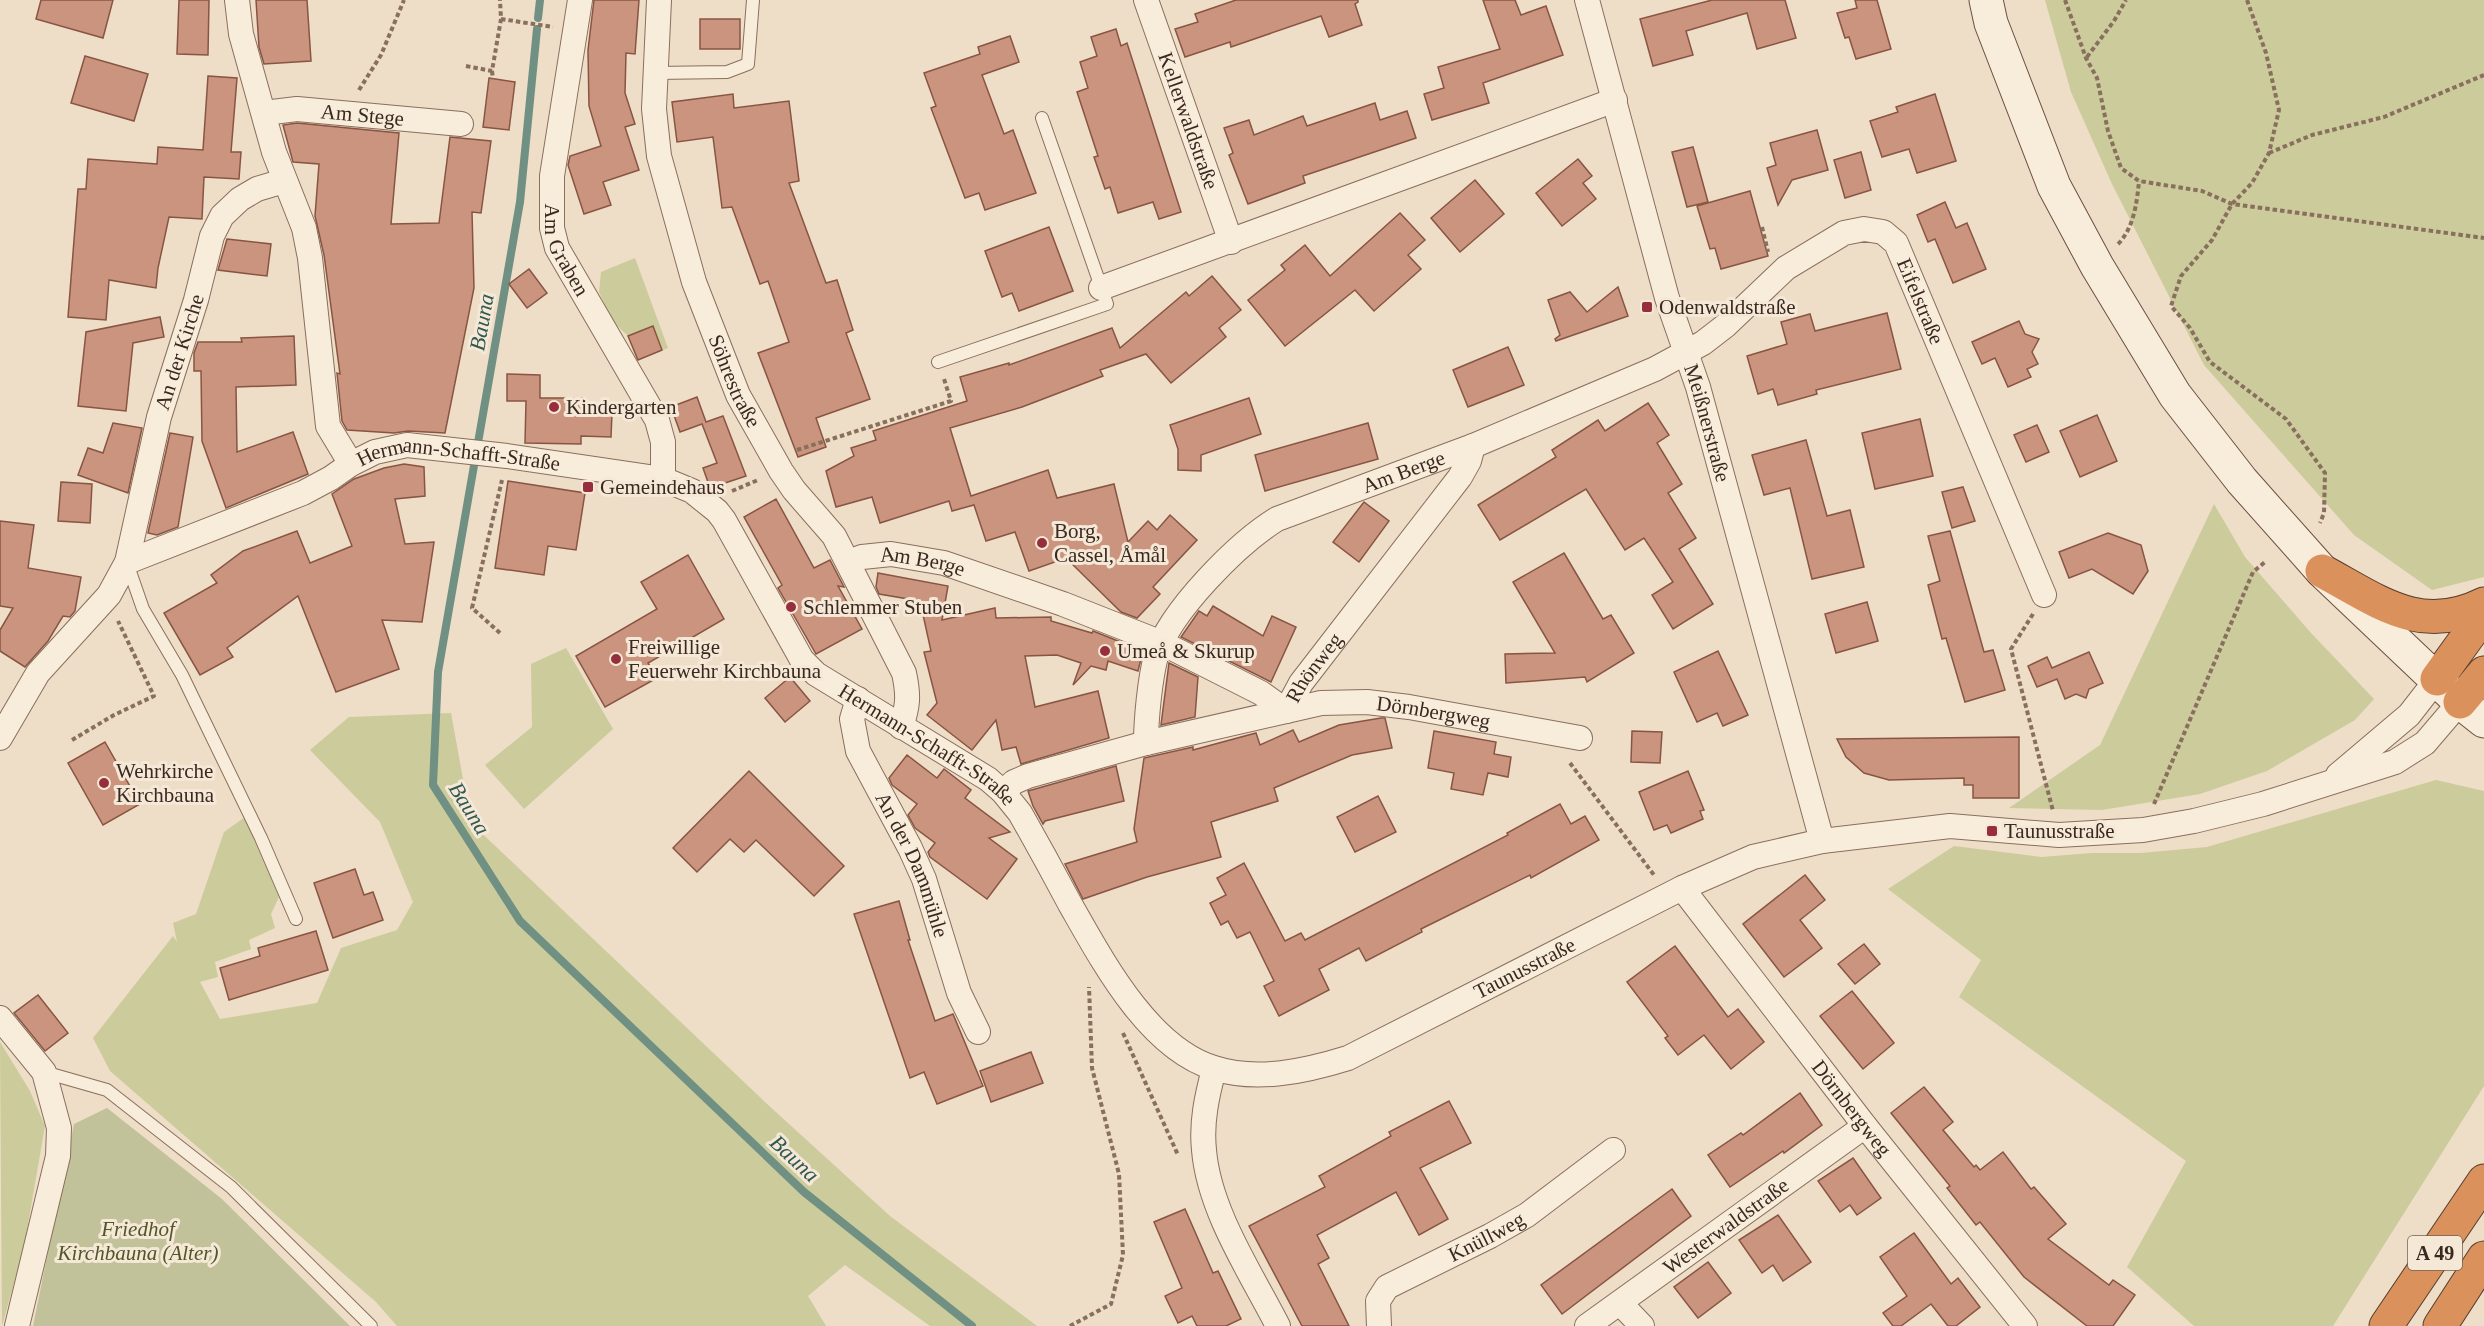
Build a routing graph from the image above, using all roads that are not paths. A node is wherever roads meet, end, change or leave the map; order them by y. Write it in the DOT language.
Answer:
graph roads {
  1 [pos="237,0"];
  2 [pos="659,0"];
  3 [pos="753,0"];
  4 [pos="1146,0"];
  5 [pos="1986,0"];
  6 [pos="1593,2"];
  7 [pos="582,3"];
  8 [pos="655,73"];
  9 [pos="1615,100"];
  10 [pos="264,113"];
  11 [pos="1042,118"];
  12 [pos="460,123"];
  13 [pos="284,181"];
  14 [pos="1231,242"];
  15 [pos="1101,288"];
  16 [pos="1685,352"];
  17 [pos="938,362"];
  18 [pos="1473,446"];
  19 [pos="351,464"];
  20 [pos="663,479"];
  21 [pos="127,562"];
  22 [pos="849,562"];
  23 [pos="2322,571"];
  24 [pos="2044,595"];
  25 [pos="2484,604"];
  26 [pos="2484,614"];
  27 [pos="1162,643"];
  28 [pos="2484,673"];
  29 [pos="858,699"];
  30 [pos="2460,701"];
  31 [pos="1286,711"];
  32 [pos="900,727"];
  33 [pos="0,738"];
  34 [pos="1580,738"];
  35 [pos="1146,743"];
  36 [pos="2328,783"];
  37 [pos="1003,792"];
  38 [pos="1822,841"];
  39 [pos="1676,891"];
  40 [pos="296,919"];
  41 [pos="0,1017"];
  42 [pos="978,1032"];
  43 [pos="1214,1069"];
  44 [pos="44,1072"];
  45 [pos="1865,1126"];
  46 [pos="1613,1150"];
  47 [pos="2484,1181"];
  48 [pos="2484,1258"];
  49 [pos="1620,1303"];
  50 [pos="16,1326"];
  51 [pos="371,1326"];
  52 [pos="1278,1326"];
  53 [pos="1379,1326"];
  54 [pos="1587,1326"];
  55 [pos="1642,1326"];
  56 [pos="2025,1326"];
  57 [pos="2386,1326"];
  58 [pos="2440,1326"];
  1 -- 10 [label="street, Hermann-Schafft-Straße"];
  2 -- 8 [label="street, Söhrestraße"];
  3 -- 8 [label="lane"];
  4 -- 14 [label="street, Kellerwaldstraße"];
  5 -- 23 [label="main road"];
  6 -- 9 [label="street, Meißnerstraße"];
  7 -- 20 [label="street, Am Graben"];
  8 -- 22 [label="street, Söhrestraße"];
  9 -- 14 [label="street"];
  9 -- 16 [label="street, Meißnerstraße"];
  10 -- 12 [label="street, Am Stege"];
  10 -- 13 [label="street, Hermann-Schafft-Straße"];
  11 -- 15 [label="lane"];
  13 -- 19 [label="street, Hermann-Schafft-Straße"];
  13 -- 21 [label="street, An der Kirche"];
  14 -- 15 [label="street"];
  15 -- 17 [label="lane"];
  16 -- 18 [label="street, Am Berge"];
  16 -- 24 [label="street, Eifelstraße"];
  16 -- 38 [label="street, Meißnerstraße"];
  18 -- 27 [label="street, Am Berge"];
  18 -- 31 [label="street, Rhönweg"];
  19 -- 20 [label="street, Hermann-Schafft-Straße"];
  19 -- 21 [label="street"];
  20 -- 29 [label="street, Hermann-Schafft-Straße"];
  21 -- 33 [label="street, An der Kirche"];
  21 -- 40 [label="lane"];
  22 -- 27 [label="street, Am Berge"];
  22 -- 32 [label="street, Söhrestraße"];
  23 -- 25 [label="highway"];
  23 -- 30 [label="main road"];
  26 -- 30 [label="highway"];
  27 -- 31 [label="street, Am Berge"];
  27 -- 35 [label="street, Am Berge"];
  28 -- 30 [label="highway"];
  29 -- 32 [label="street, Hermann-Schafft-Straße"];
  29 -- 42 [label="street, An der Dammühle"];
  30 -- 36 [label="street, Taunusstraße"];
  30 -- 36 [label="street, Taunusstraße"];
  31 -- 34 [label="street, Dörnbergweg"];
  31 -- 35 [label="street, Rhönweg"];
  32 -- 37 [label="street, Hermann-Schafft-Straße"];
  35 -- 37 [label="street, Rhönweg"];
  36 -- 38 [label="street, Taunusstraße"];
  37 -- 43 [label="street, Hermann-Schafft-Straße"];
  38 -- 39 [label="street, Taunusstraße"];
  39 -- 43 [label="street, Taunusstraße"];
  39 -- 45 [label="street, Dörnbergweg"];
  41 -- 44 [label="street"];
  43 -- 52 [label="street"];
  44 -- 50 [label="street"];
  44 -- 51 [label="lane"];
  45 -- 49 [label="street, Westerwaldstraße"];
  45 -- 56 [label="street, Dörnbergweg"];
  46 -- 53 [label="street, Knüllweg"];
  47 -- 57 [label="highway, A 49"];
  48 -- 58 [label="highway, A 49"];
  49 -- 54 [label="street, Westerwaldstraße"];
  49 -- 55 [label="street"];
}
